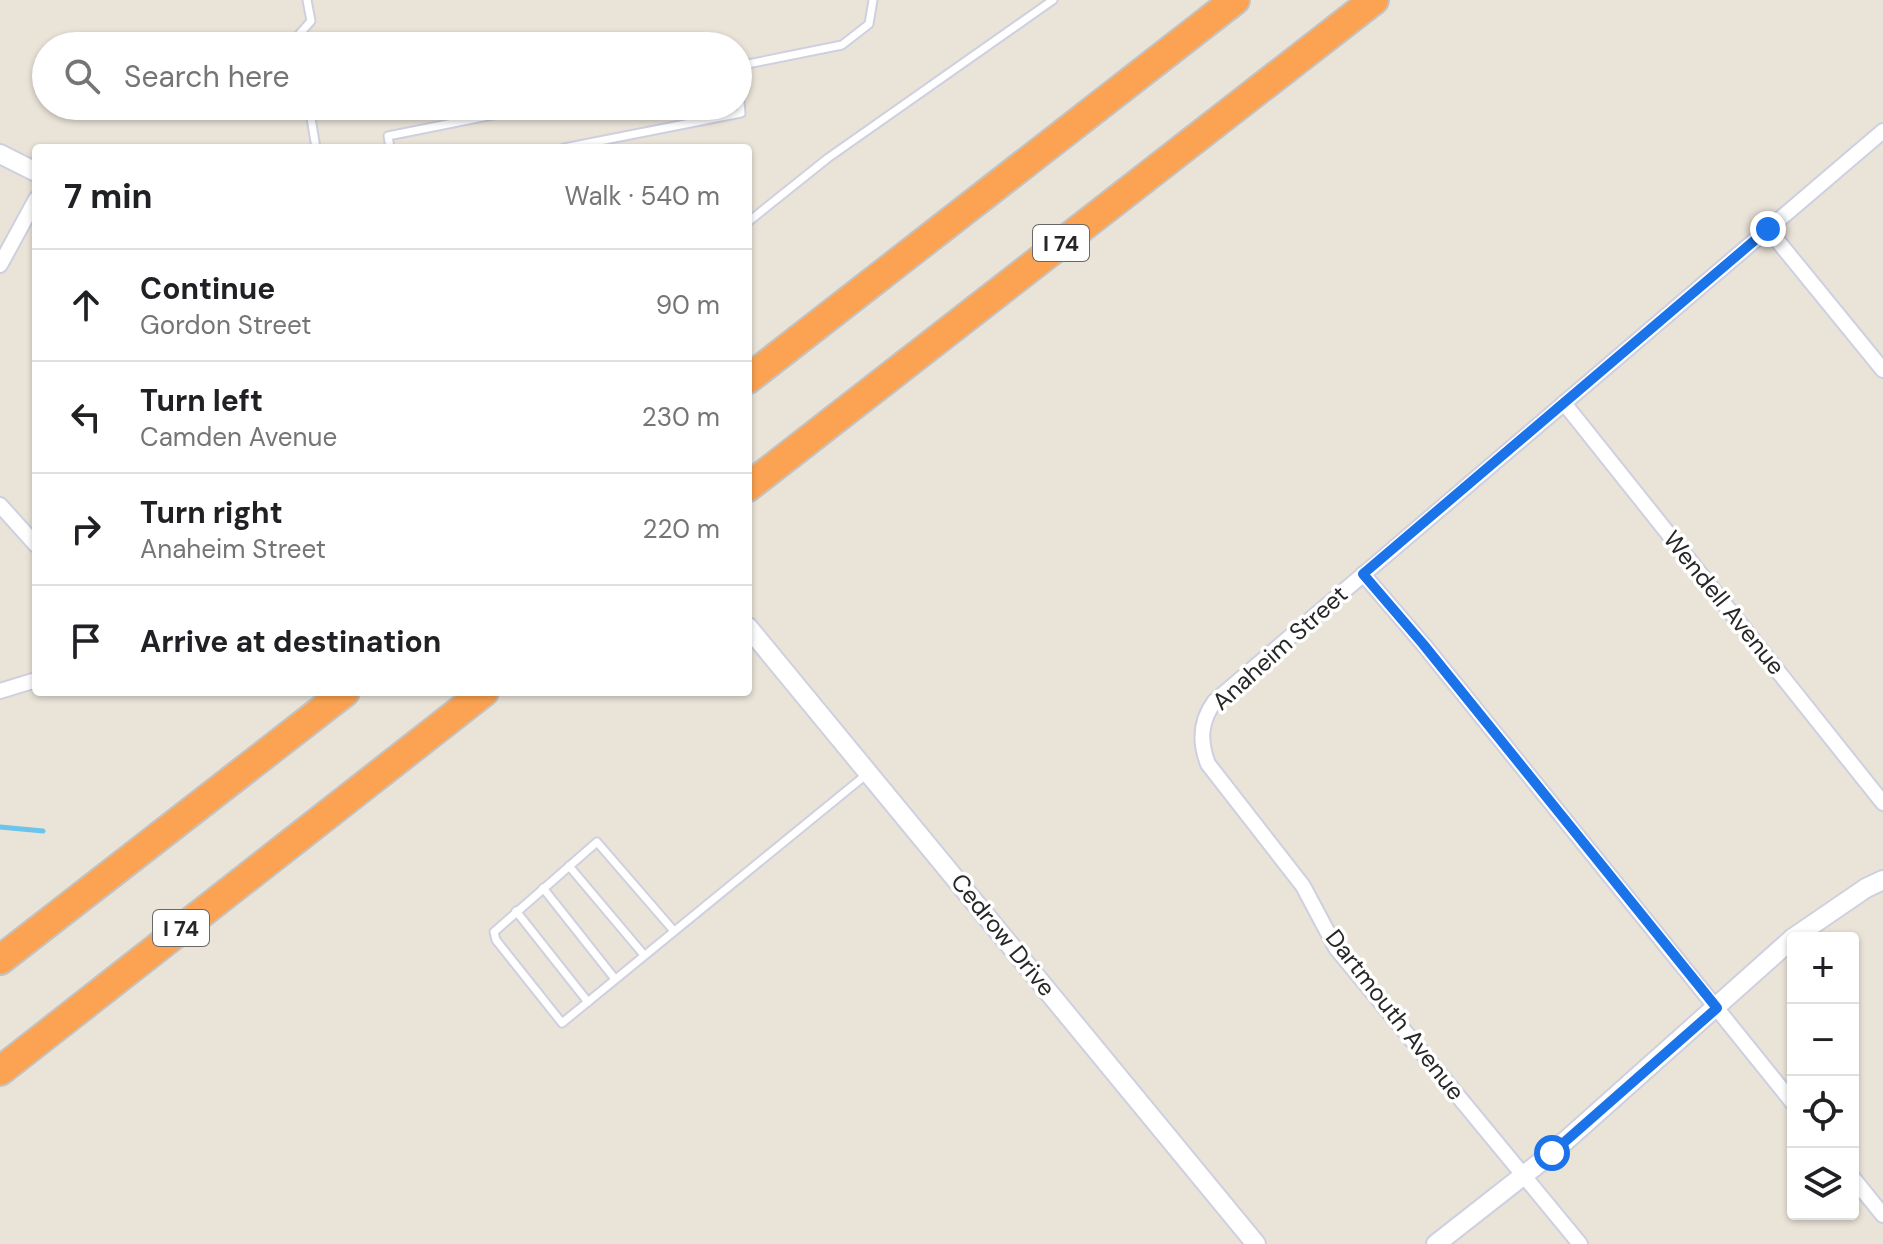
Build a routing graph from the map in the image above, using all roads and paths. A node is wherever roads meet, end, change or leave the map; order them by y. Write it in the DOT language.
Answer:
graph roads {
  1 [pos="307,0"];
  2 [pos="873,0"];
  3 [pos="1053,0"];
  4 [pos="1235,0"];
  5 [pos="1374,0"];
  6 [pos="301,32"];
  7 [pos="752,63"];
  8 [pos="311,120"];
  9 [pos="468,120"];
  10 [pos="706,120"];
  11 [pos="1883,131"];
  12 [pos="315,144"];
  13 [pos="389,144"];
  14 [pos="584,144"];
  15 [pos="0,154"];
  16 [pos="32,170"];
  17 [pos="32,206"];
  18 [pos="752,219"];
  19 [pos="1768,229"];
  20 [pos="0,265"];
  21 [pos="1883,370"];
  22 [pos="752,376"];
  23 [pos="1564,403"];
  24 [pos="752,484"];
  25 [pos="0,505"];
  26 [pos="32,541"];
  27 [pos="1363,574"];
  28 [pos="752,632"];
  29 [pos="32,681"];
  30 [pos="0,691"];
  31 [pos="340,696"];
  32 [pos="479,696"];
  33 [pos="1201,737"];
  34 [pos="869,773"];
  35 [pos="1883,803"];
  36 [pos="569,866"];
  37 [pos="1883,880"];
  38 [pos="543,888"];
  39 [pos="516,911"];
  40 [pos="674,931"];
  41 [pos="1802,932"];
  42 [pos="1787,944"];
  43 [pos="644,955"];
  44 [pos="0,960"];
  45 [pos="615,979"];
  46 [pos="588,1002"];
  47 [pos="1717,1008"];
  48 [pos="0,1071"];
  49 [pos="1787,1096"];
  50 [pos="1524,1176"];
  51 [pos="1859,1185"];
  52 [pos="1883,1215"];
  53 [pos="1256,1244"];
  54 [pos="1436,1244"];
  55 [pos="1580,1244"];
  1 -- 6 [label="lane"];
  2 -- 7 [label="lane"];
  3 -- 18 [label="lane"];
  4 -- 22 [label="highway"];
  5 -- 24 [label="highway, I 74"];
  8 -- 12 [label="lane"];
  9 -- 13 [label="lane"];
  10 -- 14 [label="lane"];
  11 -- 19 [label="street, Anaheim Street"];
  15 -- 16 [label="street"];
  17 -- 20 [label="street"];
  19 -- 21 [label="street"];
  19 -- 23 [label="street, Anaheim Street"];
  23 -- 27 [label="street, Anaheim Street"];
  23 -- 35 [label="street, Wendell Avenue"];
  25 -- 26 [label="street"];
  27 -- 33 [label="street, Anaheim Street"];
  27 -- 47 [label="street"];
  28 -- 34 [label="street, Cedrow Drive"];
  29 -- 30 [label="street"];
  31 -- 44 [label="highway"];
  32 -- 48 [label="highway, I 74"];
  33 -- 50 [label="street, Dartmouth Avenue"];
  34 -- 40 [label="lane"];
  34 -- 53 [label="street, Cedrow Drive"];
  36 -- 38 [label="lane"];
  36 -- 40 [label="lane"];
  36 -- 43 [label="lane"];
  37 -- 41 [label="street"];
  38 -- 39 [label="lane"];
  38 -- 45 [label="lane"];
  39 -- 46 [label="lane"];
  39 -- 46 [label="lane"];
  40 -- 43 [label="lane"];
  42 -- 47 [label="street"];
  43 -- 45 [label="lane"];
  45 -- 46 [label="lane"];
  47 -- 49 [label="street"];
  47 -- 50 [label="street"];
  50 -- 54 [label="street"];
  50 -- 55 [label="street, Dartmouth Avenue"];
  51 -- 52 [label="street"];
}
